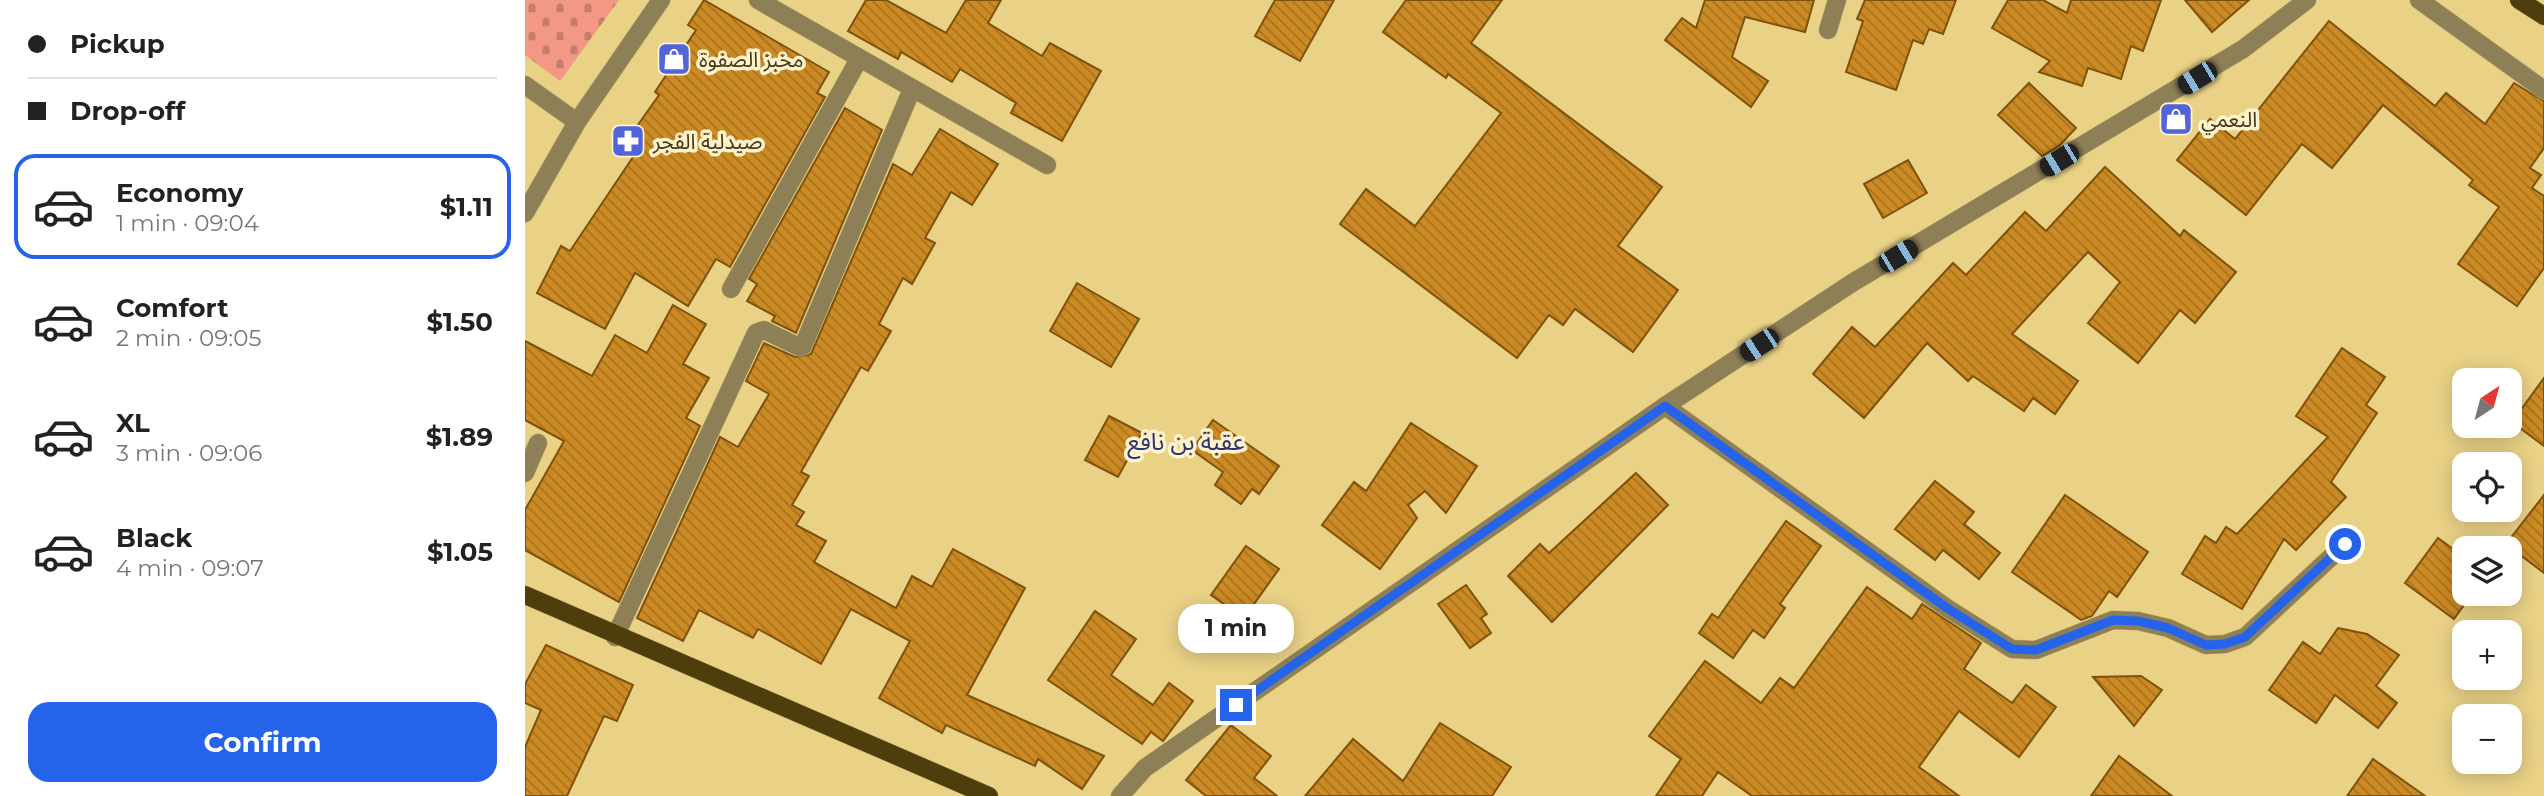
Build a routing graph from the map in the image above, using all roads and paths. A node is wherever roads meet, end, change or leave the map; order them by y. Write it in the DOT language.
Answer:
graph roads {
  1 [pos="661,0"];
  2 [pos="758,0"];
  3 [pos="1837,0"];
  4 [pos="2307,0"];
  5 [pos="2419,0"];
  6 [pos="2519,0"];
  7 [pos="2544,16"];
  8 [pos="1828,30"];
  9 [pos="859,59"];
  10 [pos="525,85"];
  11 [pos="912,89"];
  12 [pos="2544,90"];
  13 [pos="577,121"];
  14 [pos="1047,165"];
  15 [pos="525,213"];
  16 [pos="731,289"];
  17 [pos="1665,406"];
  18 [pos="538,443"];
  19 [pos="525,473"];
  20 [pos="2345,544"];
  21 [pos="525,595"];
  22 [pos="615,637"];
  23 [pos="989,796"];
  24 [pos="1120,796"];
  1 -- 13 [label="street"];
  2 -- 9 [label="street"];
  3 -- 8 [label="street"];
  4 -- 17 [label="street"];
  5 -- 12 [label="street"];
  6 -- 7 [label="main road"];
  9 -- 11 [label="street"];
  9 -- 16 [label="street"];
  10 -- 13 [label="street"];
  11 -- 14 [label="street"];
  11 -- 22 [label="street"];
  13 -- 15 [label="street"];
  17 -- 20 [label="street"];
  17 -- 24 [label="street"];
  18 -- 19 [label="street"];
  21 -- 22 [label="main road"];
  22 -- 23 [label="main road"];
}
